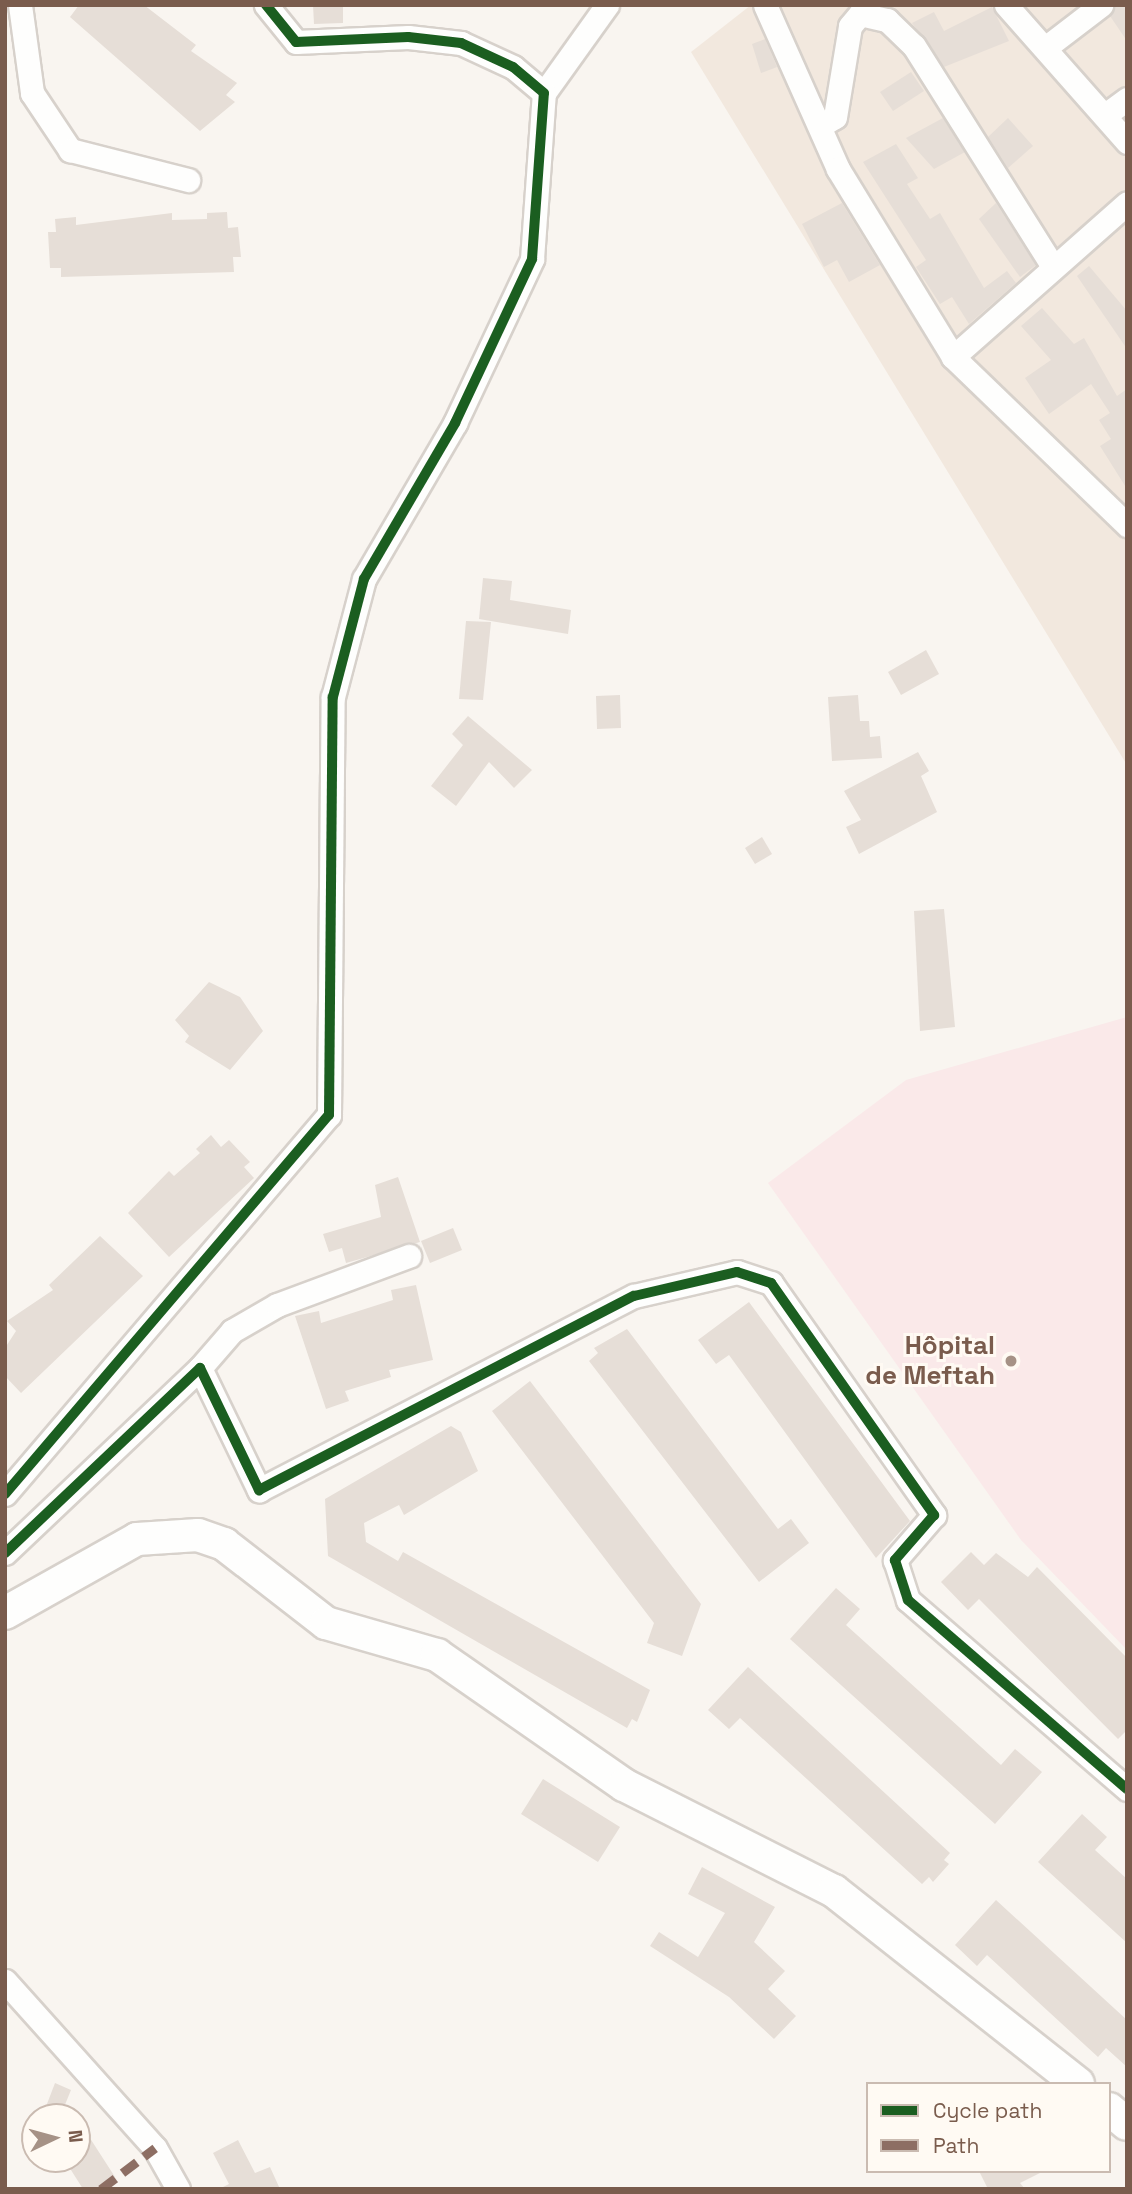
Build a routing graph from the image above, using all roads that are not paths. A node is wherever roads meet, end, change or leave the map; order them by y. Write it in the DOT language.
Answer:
graph roads {
  1 [pos="20,5"];
  2 [pos="267,5"];
  3 [pos="607,5"];
  4 [pos="765,5"];
  5 [pos="1006,5"];
  6 [pos="1101,5"];
  7 [pos="1045,48"];
  8 [pos="544,93"];
  9 [pos="1127,99"];
  10 [pos="1105,115"];
  11 [pos="820,127"];
  12 [pos="1127,142"];
  13 [pos="188,180"];
  14 [pos="1127,203"];
  15 [pos="1052,265"];
  16 [pos="953,357"];
  17 [pos="1127,524"];
  18 [pos="409,1256"];
  19 [pos="200,1368"];
  20 [pos="5,1494"];
  21 [pos="5,1553"];
  22 [pos="5,1613"];
  23 [pos="1127,1789"];
  24 [pos="5,1981"];
  25 [pos="1076,2082"];
  26 [pos="1111,2111"];
  27 [pos="1127,2123"];
  28 [pos="178,2189"];
  1 -- 13 [label="street"];
  2 -- 8 [label="street"];
  3 -- 8 [label="street"];
  4 -- 11 [label="street"];
  5 -- 7 [label="street"];
  6 -- 7 [label="street"];
  7 -- 10 [label="street"];
  8 -- 20 [label="street"];
  9 -- 10 [label="street"];
  10 -- 12 [label="street"];
  11 -- 15 [label="street"];
  11 -- 16 [label="street"];
  14 -- 15 [label="street"];
  15 -- 16 [label="street"];
  16 -- 17 [label="street"];
  18 -- 19 [label="street"];
  19 -- 21 [label="street"];
  19 -- 23 [label="street"];
  22 -- 25 [label="main road"];
  24 -- 28 [label="street"];
  26 -- 27 [label="main road"];
}
